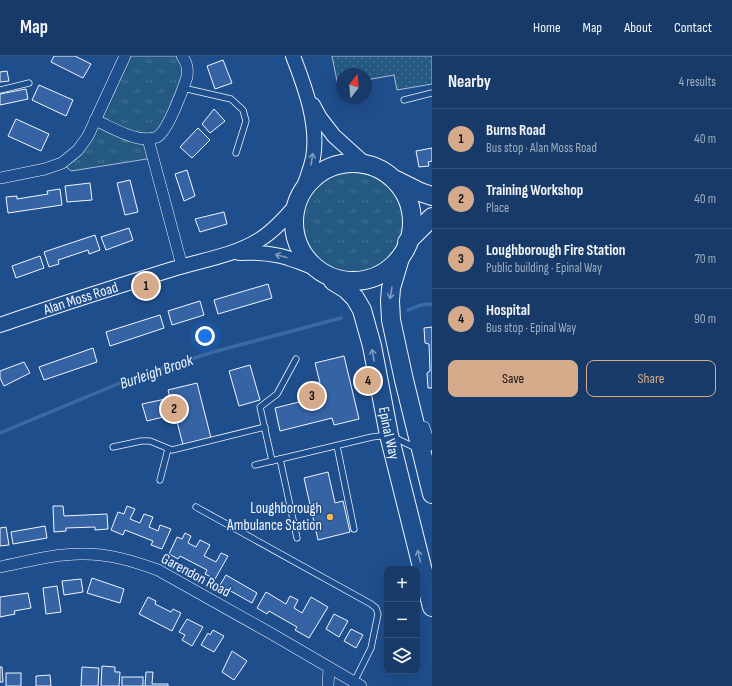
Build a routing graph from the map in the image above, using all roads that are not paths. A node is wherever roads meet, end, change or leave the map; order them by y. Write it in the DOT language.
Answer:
graph roads {
  1 [pos="125,56"];
  2 [pos="182,56"];
  3 [pos="294,56"];
  4 [pos="29,83"];
  5 [pos="183,88"];
  6 [pos="0,90"];
  7 [pos="432,93"];
  8 [pos="308,96"];
  9 [pos="404,100"];
  10 [pos="95,120"];
  11 [pos="148,139"];
  12 [pos="236,153"];
  13 [pos="365,164"];
  14 [pos="0,178"];
  15 [pos="394,178"];
  16 [pos="432,196"];
  17 [pos="299,199"];
  18 [pos="432,217"];
  19 [pos="404,249"];
  20 [pos="231,253"];
  21 [pos="182,266"];
  22 [pos="321,271"];
  23 [pos="0,325"];
  24 [pos="296,359"];
  25 [pos="265,427"];
  26 [pos="389,435"];
  27 [pos="113,446"];
  28 [pos="337,446"];
  29 [pos="427,448"];
  30 [pos="168,449"];
  31 [pos="280,459"];
  32 [pos="272,461"];
  33 [pos="254,465"];
  34 [pos="160,480"];
  35 [pos="432,494"];
  36 [pos="196,507"];
  37 [pos="354,529"];
  38 [pos="297,538"];
  39 [pos="0,567"];
  40 [pos="432,607"];
  41 [pos="329,668"];
  42 [pos="357,684"];
  43 [pos="328,686"];
  1 -- 10 [label="street"];
  2 -- 5 [label="street"];
  3 -- 8 [label="street"];
  4 -- 6 [label="lane"];
  5 -- 11 [label="street"];
  5 -- 12 [label="lane"];
  7 -- 9 [label="lane"];
  8 -- 13 [label="street"];
  17 -- 8 [label="street, one-way"];
  10 -- 11 [label="street"];
  10 -- 14 [label="street"];
  11 -- 21 [label="street"];
  13 -- 15 [label="main road"];
  13 -- 17 [label="main road"];
  15 -- 16 [label="main road"];
  15 -- 19 [label="main road"];
  17 -- 20 [label="street, Alan Moss Road"];
  17 -- 22 [label="main road"];
  18 -- 19 [label="main road"];
  19 -- 22 [label="main road"];
  19 -- 29 [label="main road, Epinal Way, one-way"];
  20 -- 21 [label="street, Alan Moss Road"];
  22 -- 20 [label="street, Alan Moss Road, one-way"];
  21 -- 23 [label="street, Alan Moss Road"];
  26 -- 22 [label="main road, Epinal Way, one-way"];
  24 -- 25 [label="lane"];
  25 -- 30 [label="lane"];
  25 -- 32 [label="lane"];
  26 -- 28 [label="lane"];
  26 -- 29 [label="lane"];
  40 -- 26 [label="main road, Epinal Way, one-way"];
  27 -- 30 [label="lane"];
  28 -- 31 [label="lane"];
  28 -- 37 [label="lane"];
  29 -- 35 [label="main road, Epinal Way"];
  30 -- 34 [label="lane"];
  31 -- 32 [label="lane"];
  31 -- 38 [label="lane"];
  32 -- 33 [label="lane"];
  36 -- 42 [label="lane"];
  39 -- 41 [label="street, Garendon Road"];
  41 -- 42 [label="street, Garendon Road"];
  41 -- 43 [label="street"];
}
